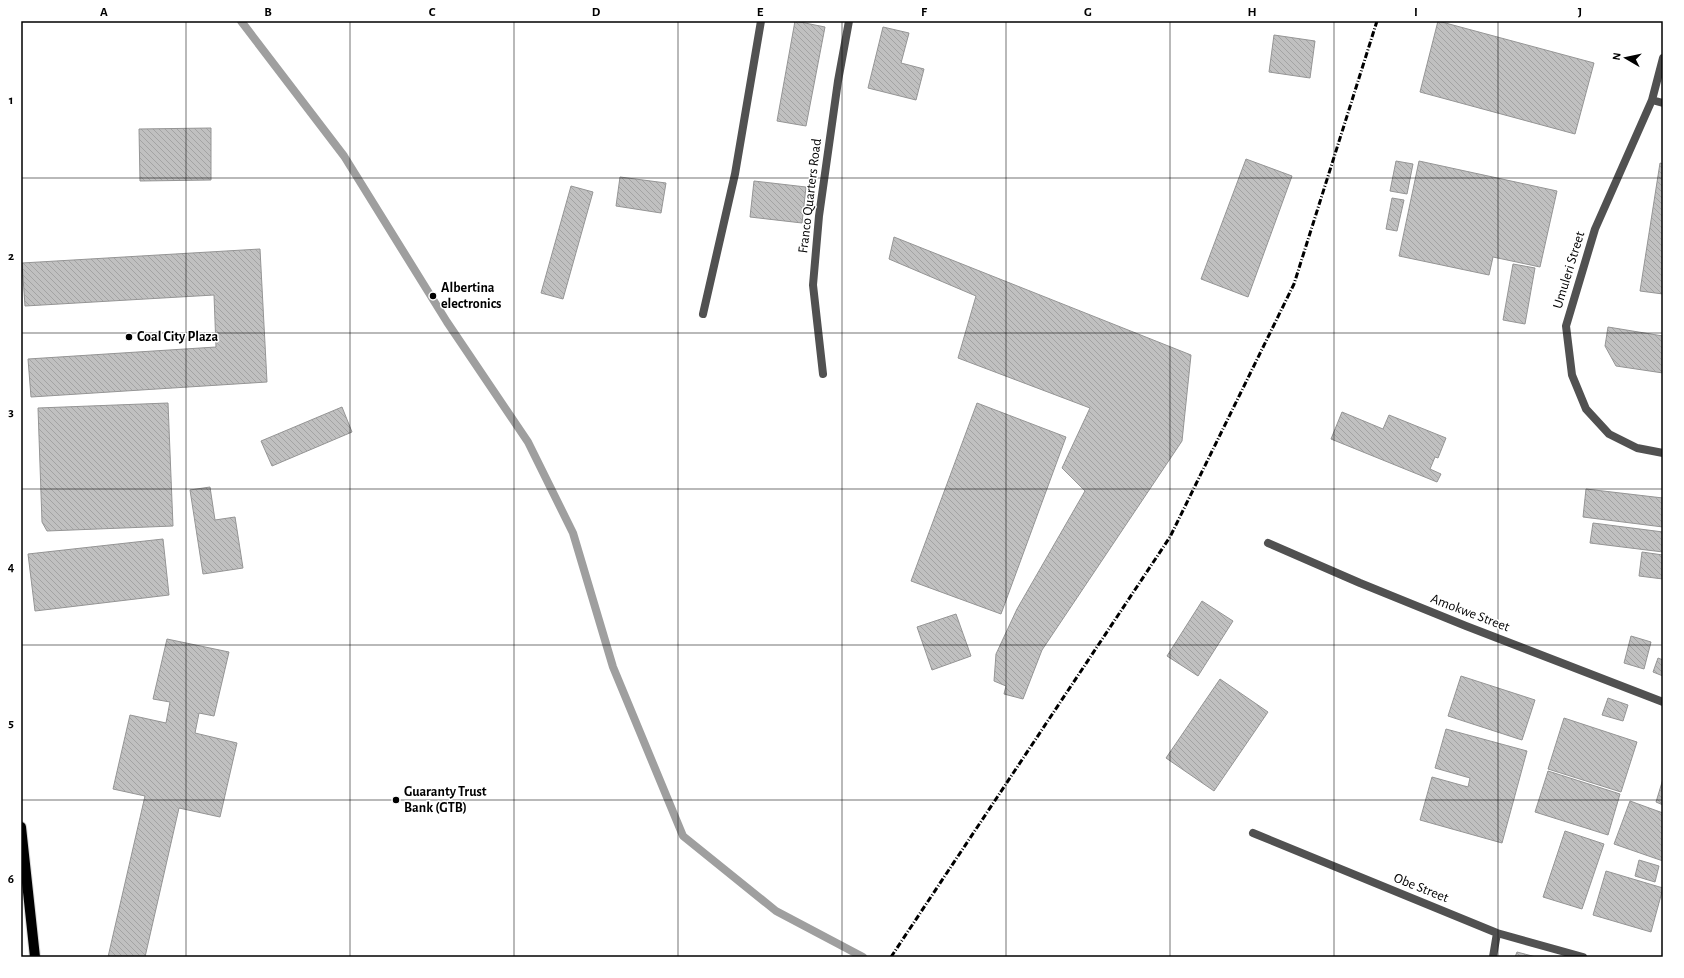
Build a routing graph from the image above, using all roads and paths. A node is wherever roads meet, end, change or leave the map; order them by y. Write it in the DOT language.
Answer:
graph roads {
  1 [pos="761,21"];
  2 [pos="849,21"];
  3 [pos="1663,58"];
  4 [pos="1652,100"];
  5 [pos="1663,103"];
  6 [pos="703,314"];
  7 [pos="823,374"];
  8 [pos="1663,453"];
  9 [pos="1268,543"];
  10 [pos="1663,702"];
  11 [pos="21,827"];
  12 [pos="1253,833"];
  13 [pos="1497,933"];
  14 [pos="35,957"];
  15 [pos="1493,957"];
  16 [pos="1583,957"];
  1 -- 6 [label="street"];
  2 -- 7 [label="street, Franco Quarters Road"];
  3 -- 4 [label="street, Umuleri Street"];
  4 -- 5 [label="street"];
  4 -- 8 [label="street, Umuleri Street"];
  9 -- 10 [label="street, Amokwe Street"];
  11 -- 14 [label="main road"];
  12 -- 13 [label="street, Obe Street"];
  13 -- 15 [label="street"];
  13 -- 16 [label="street, Obe Street"];
}
